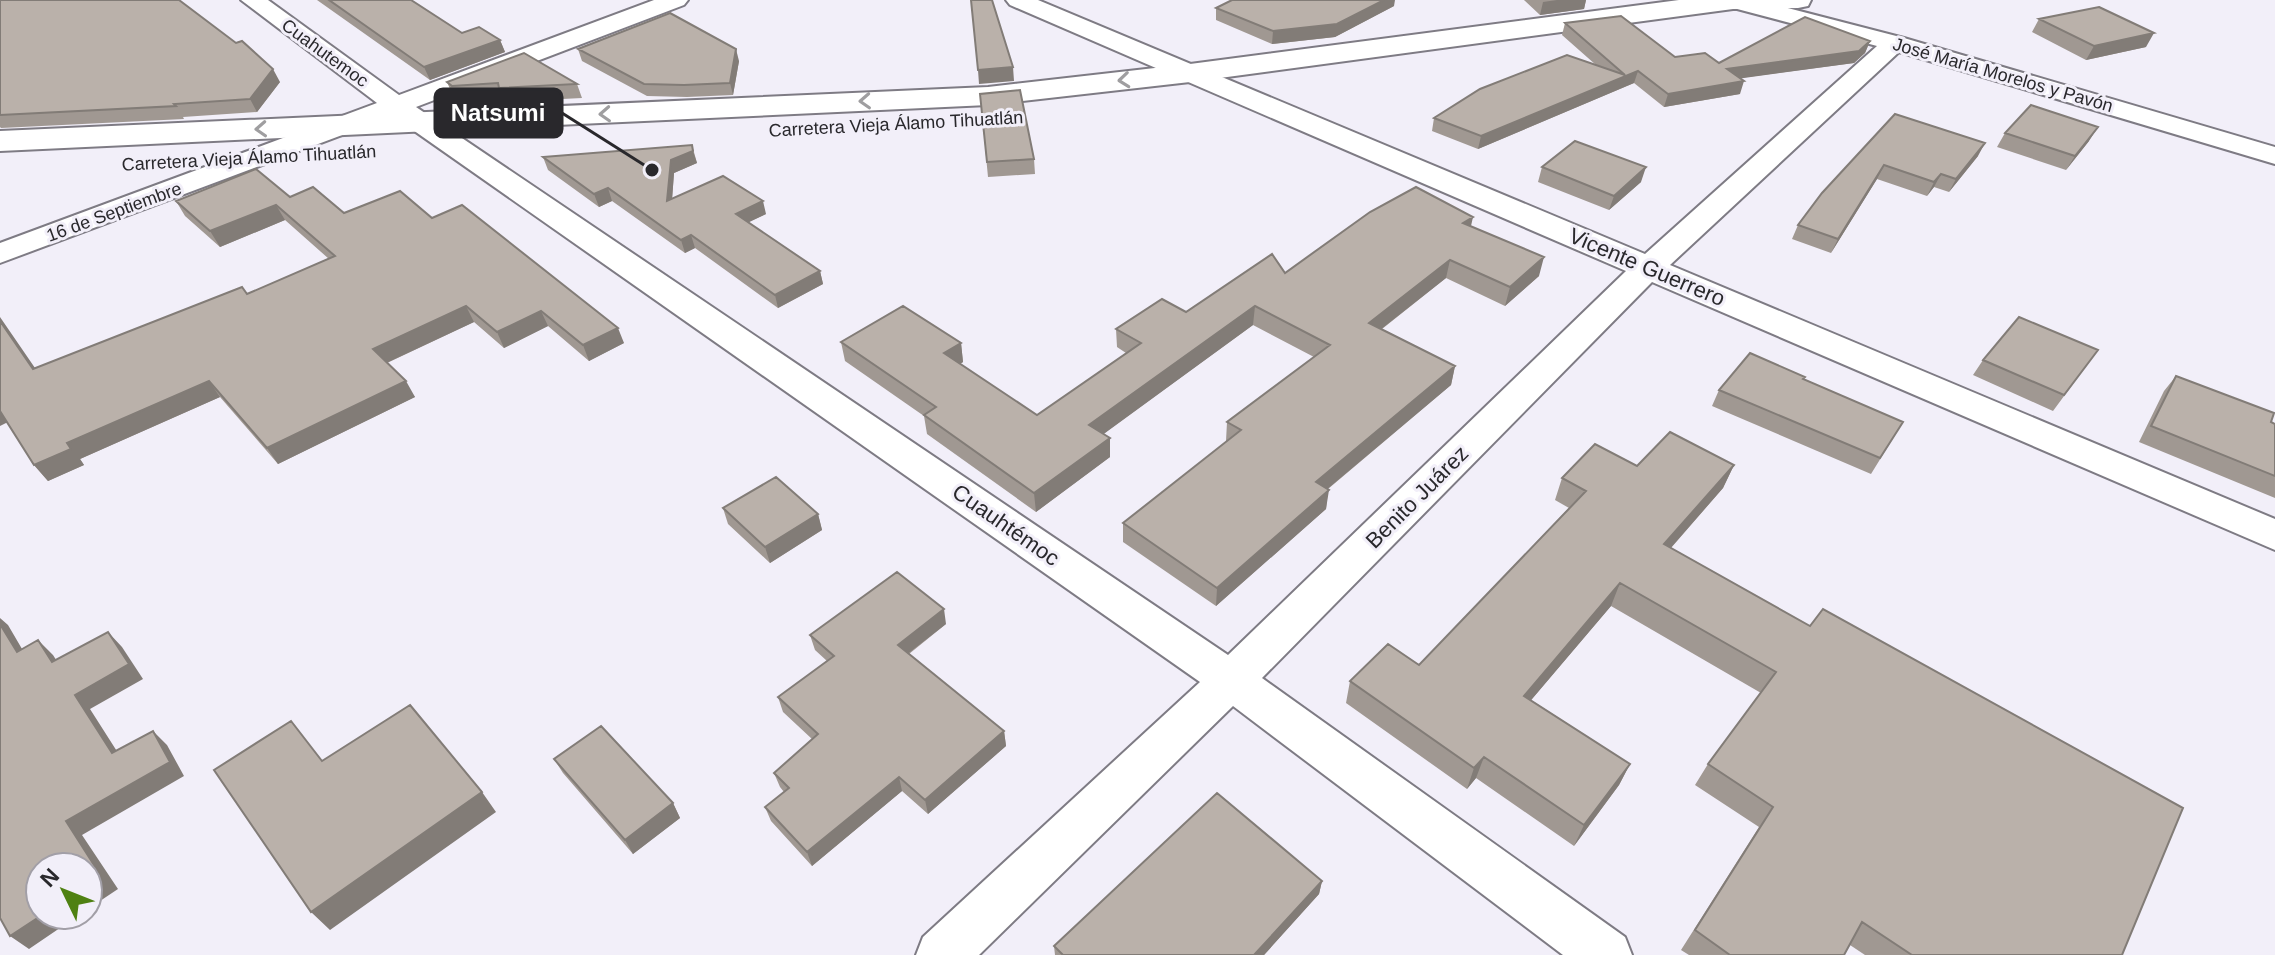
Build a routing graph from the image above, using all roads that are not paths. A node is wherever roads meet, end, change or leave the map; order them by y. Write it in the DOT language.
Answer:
graph roads {
  1 [pos="253,0"];
  2 [pos="676,0"];
  3 [pos="1018,0"];
  4 [pos="1732,0"];
  5 [pos="1783,4"];
  6 [pos="1895,43"];
  7 [pos="1190,73"];
  8 [pos="1226,88"];
  9 [pos="408,114"];
  10 [pos="346,125"];
  11 [pos="0,141"];
  12 [pos="457,147"];
  13 [pos="2275,156"];
  14 [pos="257,159"];
  15 [pos="151,164"];
  16 [pos="0,254"];
  17 [pos="1648,268"];
  18 [pos="2275,535"];
  19 [pos="1231,680"];
  20 [pos="942,955"];
  21 [pos="1606,955"];
  1 -- 9 [label="street, Cuahutemoc"];
  2 -- 9 [label="street"];
  3 -- 7 [label="street, Vicente Guerrero"];
  4 -- 5 [label="main road, Carretera Vieja Álamo Tihuatlán"];
  4 -- 7 [label="main road, Carretera Vieja Álamo Tihuatlán"];
  5 -- 6 [label="street, José María Morelos y Pavón"];
  5 -- 8 [label="main road, Carretera Vieja Álamo Tihuatlán"];
  6 -- 13 [label="street, José María Morelos y Pavón"];
  6 -- 17 [label="street, Benito Juárez"];
  7 -- 8 [label="street, Vicente Guerrero"];
  7 -- 9 [label="main road, Carretera Vieja Álamo Tihuatlán, one-way"];
  8 -- 12 [label="main road, Carretera Vieja Álamo Tihuatlán"];
  8 -- 17 [label="street, Vicente Guerrero"];
  9 -- 10 [label="main road, Carretera Vieja Álamo Tihuatlán"];
  9 -- 12 [label="street, Cuauhtémoc"];
  10 -- 11 [label="main road, Carretera Vieja Álamo Tihuatlán, one-way"];
  10 -- 14 [label="street, 16 de Septiembre"];
  12 -- 14 [label="main road, Carretera Vieja Álamo Tihuatlán"];
  12 -- 19 [label="street, Cuauhtémoc"];
  14 -- 15 [label="main road, Carretera Vieja Álamo Tihuatlán"];
  14 -- 16 [label="street, 16 de Septiembre"];
  17 -- 18 [label="street, Vicente Guerrero"];
  17 -- 19 [label="street, Benito Juárez"];
  19 -- 20 [label="street, Benito Juárez"];
  19 -- 21 [label="street, Cuauhtémoc"];
}
